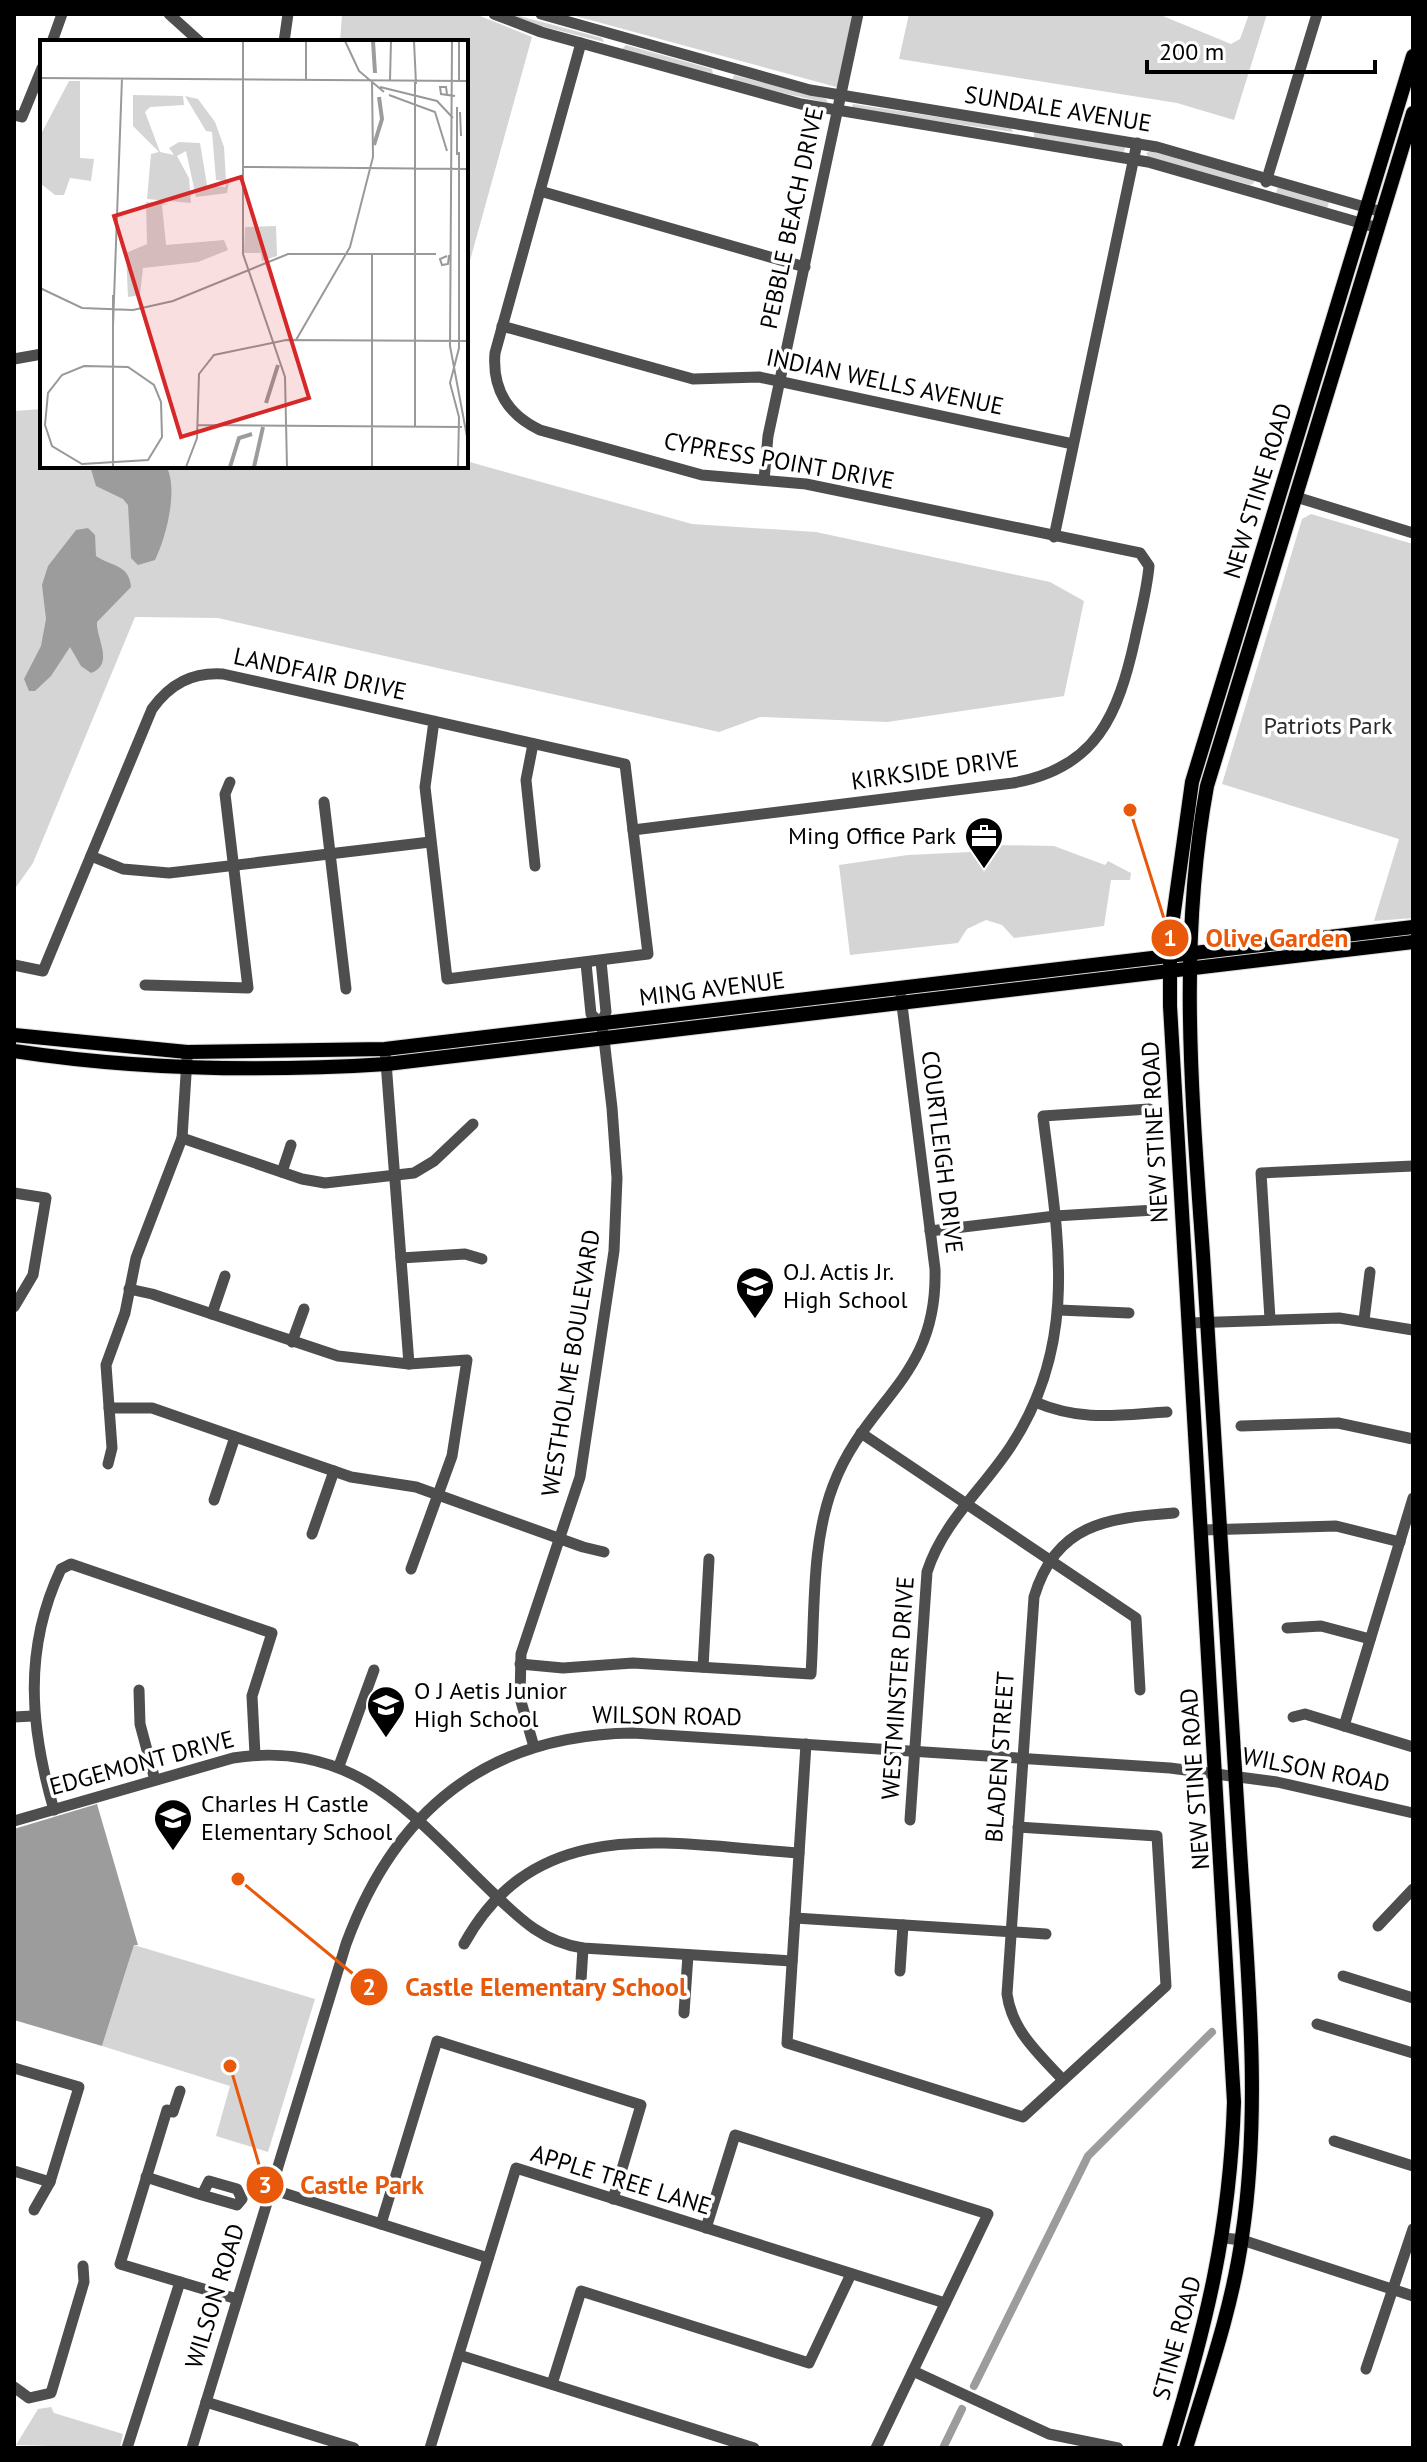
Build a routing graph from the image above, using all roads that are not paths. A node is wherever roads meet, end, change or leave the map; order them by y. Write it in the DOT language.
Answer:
graph roads {
  1 [pos="62,14"];
  2 [pos="169,14"];
  3 [pos="288,14"];
  4 [pos="541,14"];
  5 [pos="858,14"];
  6 [pos="1301,14"];
  7 [pos="499,15"];
  8 [pos="1316,16"];
  9 [pos="615,36"];
  10 [pos="53,40"];
  11 [pos="198,40"];
  12 [pos="284,40"];
  13 [pos="581,43"];
  14 [pos="611,52"];
  15 [pos="1413,56"];
  16 [pos="722,66"];
  17 [pos="40,73"];
  18 [pos="718,81"];
  19 [pos="840,96"];
  20 [pos="837,112"];
  21 [pos="1413,113"];
  22 [pos="14,115"];
  23 [pos="1137,143"];
  24 [pos="1134,159"];
  25 [pos="1268,178"];
  26 [pos="540,191"];
  27 [pos="1263,193"];
  28 [pos="1367,206"];
  29 [pos="1382,212"];
  30 [pos="1363,223"];
  31 [pos="1378,228"];
  32 [pos="805,267"];
  33 [pos="502,326"];
  34 [pos="40,354"];
  35 [pos="14,359"];
  36 [pos="780,382"];
  37 [pos="1300,427"];
  38 [pos="1073,444"];
  39 [pos="764,480"];
  40 [pos="1296,497"];
  41 [pos="1277,502"];
  42 [pos="1413,533"];
  43 [pos="1054,537"];
  44 [pos="1280,551"];
  45 [pos="1149,566"];
  46 [pos="434,721"];
  47 [pos="533,744"];
  48 [pos="230,782"];
  49 [pos="324,802"];
  50 [pos="633,830"];
  51 [pos="430,842"];
  52 [pos="330,854"];
  53 [pos="91,856"];
  54 [pos="233,866"];
  55 [pos="535,866"];
  56 [pos="1413,927"];
  57 [pos="1413,942"];
  58 [pos="1187,954"];
  59 [pos="1170,957"];
  60 [pos="601,961"];
  61 [pos="586,963"];
  62 [pos="14,965"];
  63 [pos="1188,972"];
  64 [pos="1170,973"];
  65 [pos="145,985"];
  66 [pos="900,988"];
  67 [pos="346,989"];
  68 [pos="902,1004"];
  69 [pos="603,1032"];
  70 [pos="14,1035"];
  71 [pos="14,1051"];
  72 [pos="386,1056"];
  73 [pos="187,1060"];
  74 [pos="1149,1109"];
  75 [pos="473,1124"];
  76 [pos="182,1138"];
  77 [pos="291,1145"];
  78 [pos="1413,1166"];
  79 [pos="282,1172"];
  80 [pos="394,1178"];
  81 [pos="14,1193"];
  82 [pos="1155,1210"];
  83 [pos="1055,1216"];
  84 [pos="930,1231"];
  85 [pos="401,1258"];
  86 [pos="482,1259"];
  87 [pos="1370,1272"];
  88 [pos="225,1276"];
  89 [pos="129,1289"];
  90 [pos="14,1307"];
  91 [pos="304,1309"];
  92 [pos="1059,1310"];
  93 [pos="1129,1313"];
  94 [pos="212,1314"];
  95 [pos="1270,1319"];
  96 [pos="1364,1320"];
  97 [pos="1208,1321"];
  98 [pos="1189,1323"];
  99 [pos="1413,1330"];
  100 [pos="292,1342"];
  101 [pos="409,1364"];
  102 [pos="1035,1402"];
  103 [pos="109,1408"];
  104 [pos="1167,1412"];
  105 [pos="1241,1426"];
  106 [pos="861,1433"];
  107 [pos="235,1437"];
  108 [pos="1413,1439"];
  109 [pos="108,1464"];
  110 [pos="334,1471"];
  111 [pos="438,1494"];
  112 [pos="1413,1498"];
  113 [pos="214,1500"];
  114 [pos="965,1503"];
  115 [pos="1174,1513"];
  116 [pos="1202,1530"];
  117 [pos="1221,1530"];
  118 [pos="312,1534"];
  119 [pos="561,1539"];
  120 [pos="1400,1542"];
  121 [pos="604,1552"];
  122 [pos="709,1559"];
  123 [pos="1050,1560"];
  124 [pos="411,1569"];
  125 [pos="1287,1628"];
  126 [pos="1370,1639"];
  127 [pos="520,1664"];
  128 [pos="703,1667"];
  129 [pos="374,1670"];
  130 [pos="139,1690"];
  131 [pos="1140,1690"];
  132 [pos="33,1716"];
  133 [pos="14,1717"];
  134 [pos="1293,1717"];
  135 [pos="1344,1726"];
  136 [pos="806,1744"];
  137 [pos="534,1747"];
  138 [pos="1413,1747"];
  139 [pos="914,1750"];
  140 [pos="255,1755"];
  141 [pos="1022,1757"];
  142 [pos="339,1766"];
  143 [pos="1216,1773"];
  144 [pos="1236,1776"];
  145 [pos="155,1780"];
  146 [pos="54,1810"];
  147 [pos="1413,1813"];
  148 [pos="418,1820"];
  149 [pos="910,1820"];
  150 [pos="14,1821"];
  151 [pos="1018,1827"];
  152 [pos="799,1853"];
  153 [pos="1412,1890"];
  154 [pos="497,1897"];
  155 [pos="795,1918"];
  156 [pos="903,1925"];
  157 [pos="1378,1926"];
  158 [pos="1011,1932"];
  159 [pos="1046,1934"];
  160 [pos="464,1944"];
  161 [pos="583,1948"];
  162 [pos="688,1955"];
  163 [pos="792,1961"];
  164 [pos="900,1971"];
  165 [pos="1343,1976"];
  166 [pos="581,1981"];
  167 [pos="1413,1998"];
  168 [pos="684,2013"];
  169 [pos="1317,2024"];
  170 [pos="1413,2053"];
  171 [pos="14,2068"];
  172 [pos="1063,2080"];
  173 [pos="180,2091"];
  174 [pos="1334,2141"];
  175 [pos="1413,2166"];
  176 [pos="14,2171"];
  177 [pos="146,2177"];
  178 [pos="50,2182"];
  179 [pos="271,2189"];
  180 [pos="202,2195"];
  181 [pos="613,2199"];
  182 [pos="34,2210"];
  183 [pos="381,2224"];
  184 [pos="706,2228"];
  185 [pos="1413,2229"];
  186 [pos="1224,2238"];
  187 [pos="1242,2240"];
  188 [pos="488,2258"];
  189 [pos="83,2266"];
  190 [pos="851,2274"];
  191 [pos="180,2282"];
  192 [pos="1391,2289"];
  193 [pos="1413,2296"];
  194 [pos="237,2299"];
  195 [pos="945,2303"];
  196 [pos="459,2355"];
  197 [pos="1366,2369"];
  198 [pos="913,2371"];
  199 [pos="552,2384"];
  200 [pos="14,2387"];
  201 [pos="206,2402"];
  202 [pos="127,2448"];
  203 [pos="192,2448"];
  204 [pos="354,2448"];
  205 [pos="430,2448"];
  206 [pos="754,2448"];
  207 [pos="876,2448"];
  208 [pos="1118,2448"];
  209 [pos="1169,2448"];
  210 [pos="1186,2448"];
  1 -- 10 [label="street"];
  2 -- 11 [label="street"];
  3 -- 12 [label="street"];
  4 -- 9 [label="street, SUNDALE AVENUE"];
  5 -- 19 [label="street, PEBBLE BEACH DRIVE"];
  6 -- 8 [label="street"];
  7 -- 13 [label="street, SUNDALE AVENUE"];
  8 -- 25 [label="street"];
  9 -- 14 [label="street"];
  9 -- 16 [label="street, SUNDALE AVENUE"];
  13 -- 14 [label="street, SUNDALE AVENUE"];
  13 -- 26 [label="street"];
  14 -- 18 [label="street, SUNDALE AVENUE"];
  15 -- 28 [label="main road, NEW STINE ROAD"];
  16 -- 18 [label="street"];
  16 -- 19 [label="street, SUNDALE AVENUE"];
  17 -- 22 [label="street"];
  18 -- 20 [label="street, SUNDALE AVENUE"];
  19 -- 20 [label="street, PEBBLE BEACH DRIVE"];
  19 -- 23 [label="street, SUNDALE AVENUE"];
  20 -- 24 [label="street, SUNDALE AVENUE"];
  20 -- 32 [label="street, PEBBLE BEACH DRIVE"];
  21 -- 29 [label="main road, NEW STINE ROAD"];
  23 -- 24 [label="street"];
  23 -- 25 [label="street, SUNDALE AVENUE"];
  24 -- 27 [label="street, SUNDALE AVENUE"];
  24 -- 38 [label="street"];
  25 -- 27 [label="street"];
  25 -- 28 [label="street, SUNDALE AVENUE"];
  26 -- 32 [label="street"];
  26 -- 33 [label="street"];
  27 -- 30 [label="street, SUNDALE AVENUE"];
  28 -- 29 [label="street, SUNDALE AVENUE"];
  28 -- 30 [label="main road, NEW STINE ROAD"];
  29 -- 31 [label="main road, NEW STINE ROAD"];
  30 -- 31 [label="street, SUNDALE AVENUE"];
  30 -- 37 [label="main road, NEW STINE ROAD"];
  31 -- 40 [label="main road, NEW STINE ROAD"];
  32 -- 36 [label="street, PEBBLE BEACH DRIVE"];
  33 -- 36 [label="street, INDIAN WELLS AVENUE"];
  33 -- 39 [label="street, CYPRESS POINT DRIVE"];
  34 -- 35 [label="street"];
  36 -- 38 [label="street, INDIAN WELLS AVENUE"];
  36 -- 39 [label="street, PEBBLE BEACH DRIVE"];
  37 -- 40 [label="main road"];
  37 -- 41 [label="main road, NEW STINE ROAD"];
  38 -- 43 [label="street"];
  39 -- 43 [label="street, CYPRESS POINT DRIVE"];
  40 -- 42 [label="street"];
  40 -- 44 [label="main road, NEW STINE ROAD"];
  41 -- 44 [label="main road"];
  41 -- 59 [label="main road, NEW STINE ROAD"];
  43 -- 45 [label="street, CYPRESS POINT DRIVE"];
  44 -- 58 [label="main road, NEW STINE ROAD"];
  45 -- 50 [label="street, KIRKSIDE DRIVE"];
  46 -- 47 [label="street, LANDFAIR DRIVE"];
  46 -- 51 [label="street"];
  46 -- 53 [label="street, LANDFAIR DRIVE"];
  47 -- 50 [label="street, LANDFAIR DRIVE"];
  47 -- 55 [label="street"];
  48 -- 54 [label="street"];
  49 -- 52 [label="street"];
  50 -- 60 [label="street"];
  51 -- 52 [label="street"];
  51 -- 61 [label="street"];
  52 -- 54 [label="street"];
  52 -- 67 [label="street"];
  53 -- 54 [label="street"];
  53 -- 62 [label="street, LANDFAIR DRIVE"];
  54 -- 65 [label="street"];
  56 -- 58 [label="main road, MING AVENUE"];
  57 -- 63 [label="main road, MING AVENUE"];
  58 -- 59 [label="main road, MING AVENUE"];
  58 -- 63 [label="main road, NEW STINE ROAD"];
  59 -- 64 [label="main road, NEW STINE ROAD"];
  59 -- 66 [label="main road, MING AVENUE"];
  60 -- 61 [label="street"];
  60 -- 69 [label="street, WESTHOLME BOULEVARD"];
  61 -- 69 [label="street, WESTHOLME BOULEVARD"];
  63 -- 64 [label="main road, MING AVENUE"];
  63 -- 97 [label="main road, NEW STINE ROAD"];
  64 -- 68 [label="main road, MING AVENUE"];
  64 -- 98 [label="main road, NEW STINE ROAD"];
  66 -- 68 [label="street, COURTLEIGH DRIVE"];
  66 -- 69 [label="main road, MING AVENUE"];
  68 -- 69 [label="main road, MING AVENUE"];
  68 -- 84 [label="street, COURTLEIGH DRIVE"];
  69 -- 72 [label="main road, MING AVENUE"];
  69 -- 119 [label="street, WESTHOLME BOULEVARD"];
  70 -- 73 [label="main road, MING AVENUE"];
  71 -- 73 [label="main road, MING AVENUE"];
  72 -- 73 [label="main road, MING AVENUE"];
  72 -- 80 [label="street"];
  73 -- 76 [label="street"];
  74 -- 83 [label="street, WESTMINSTER DRIVE"];
  75 -- 80 [label="street"];
  76 -- 79 [label="street"];
  76 -- 89 [label="street"];
  77 -- 79 [label="street"];
  78 -- 95 [label="street"];
  79 -- 80 [label="street"];
  80 -- 85 [label="street"];
  81 -- 90 [label="street"];
  82 -- 83 [label="street"];
  83 -- 84 [label="street"];
  83 -- 92 [label="street, WESTMINSTER DRIVE"];
  84 -- 106 [label="street, COURTLEIGH DRIVE"];
  85 -- 86 [label="street"];
  85 -- 101 [label="street"];
  87 -- 96 [label="street"];
  88 -- 94 [label="street"];
  89 -- 94 [label="street"];
  89 -- 103 [label="street"];
  91 -- 100 [label="street"];
  92 -- 93 [label="street"];
  92 -- 102 [label="street, WESTMINSTER DRIVE"];
  94 -- 100 [label="street"];
  95 -- 96 [label="street"];
  95 -- 97 [label="street"];
  96 -- 99 [label="street"];
  97 -- 98 [label="street"];
  97 -- 117 [label="main road, NEW STINE ROAD"];
  98 -- 116 [label="main road, NEW STINE ROAD"];
  100 -- 101 [label="street"];
  101 -- 111 [label="street"];
  102 -- 104 [label="street"];
  102 -- 114 [label="street, WESTMINSTER DRIVE"];
  103 -- 107 [label="street"];
  103 -- 109 [label="street"];
  105 -- 108 [label="street"];
  106 -- 114 [label="street"];
  106 -- 128 [label="street, COURTLEIGH DRIVE"];
  107 -- 110 [label="street"];
  107 -- 113 [label="street"];
  110 -- 111 [label="street"];
  110 -- 118 [label="street"];
  111 -- 119 [label="street"];
  111 -- 124 [label="street"];
  112 -- 120 [label="street"];
  114 -- 123 [label="street"];
  114 -- 139 [label="street, WESTMINSTER DRIVE"];
  115 -- 123 [label="street, BLADEN STREET"];
  116 -- 117 [label="street"];
  116 -- 143 [label="main road, NEW STINE ROAD"];
  117 -- 120 [label="street"];
  117 -- 144 [label="main road, NEW STINE ROAD"];
  119 -- 121 [label="street"];
  119 -- 127 [label="street, WESTHOLME BOULEVARD"];
  120 -- 126 [label="street"];
  122 -- 128 [label="street"];
  123 -- 131 [label="street"];
  123 -- 141 [label="street, BLADEN STREET"];
  125 -- 126 [label="street"];
  126 -- 135 [label="street"];
  127 -- 128 [label="street"];
  127 -- 137 [label="street, WESTHOLME BOULEVARD"];
  129 -- 142 [label="street"];
  130 -- 145 [label="street"];
  132 -- 133 [label="street"];
  132 -- 140 [label="street"];
  132 -- 146 [label="street"];
  134 -- 135 [label="street"];
  135 -- 138 [label="street"];
  136 -- 137 [label="street, WILSON ROAD"];
  136 -- 139 [label="street, WILSON ROAD"];
  136 -- 152 [label="street"];
  137 -- 148 [label="street, WILSON ROAD"];
  139 -- 141 [label="street, WILSON ROAD"];
  139 -- 149 [label="street, WESTMINSTER DRIVE"];
  140 -- 142 [label="street, EDGEMONT DRIVE"];
  140 -- 145 [label="street, EDGEMONT DRIVE"];
  141 -- 143 [label="street, WILSON ROAD"];
  141 -- 151 [label="street, BLADEN STREET"];
  142 -- 148 [label="street, EDGEMONT DRIVE"];
  143 -- 144 [label="street, WILSON ROAD"];
  143 -- 186 [label="main road, NEW STINE ROAD"];
  144 -- 147 [label="street, WILSON ROAD"];
  144 -- 187 [label="main road, NEW STINE ROAD"];
  145 -- 146 [label="street, EDGEMONT DRIVE"];
  146 -- 150 [label="street, EDGEMONT DRIVE"];
  148 -- 154 [label="street, EDGEMONT DRIVE"];
  148 -- 179 [label="street, WILSON ROAD"];
  151 -- 158 [label="street, BLADEN STREET"];
  151 -- 172 [label="street"];
  152 -- 154 [label="street"];
  152 -- 155 [label="street"];
  153 -- 157 [label="street"];
  154 -- 160 [label="street"];
  154 -- 161 [label="street, EDGEMONT DRIVE"];
  155 -- 156 [label="street"];
  155 -- 163 [label="street"];
  156 -- 158 [label="street"];
  156 -- 164 [label="street"];
  158 -- 159 [label="street"];
  158 -- 172 [label="street, BLADEN STREET"];
  161 -- 162 [label="street, EDGEMONT DRIVE"];
  161 -- 166 [label="street"];
  162 -- 163 [label="street, EDGEMONT DRIVE"];
  162 -- 168 [label="street"];
  163 -- 172 [label="street"];
  165 -- 167 [label="street"];
  169 -- 170 [label="street"];
  171 -- 178 [label="street"];
  173 -- 177 [label="street"];
  174 -- 175 [label="street"];
  176 -- 178 [label="street"];
  177 -- 180 [label="street"];
  177 -- 191 [label="street"];
  178 -- 182 [label="street"];
  179 -- 183 [label="street"];
  179 -- 194 [label="street, WILSON ROAD"];
  181 -- 183 [label="street"];
  181 -- 184 [label="street, APPLE TREE LANE"];
  181 -- 188 [label="street, APPLE TREE LANE"];
  183 -- 188 [label="street"];
  184 -- 190 [label="street, APPLE TREE LANE"];
  184 -- 195 [label="street"];
  185 -- 192 [label="street"];
  186 -- 187 [label="street"];
  186 -- 209 [label="main road, STINE ROAD"];
  187 -- 192 [label="street"];
  187 -- 210 [label="main road, STINE ROAD"];
  188 -- 196 [label="street, APPLE TREE LANE"];
  189 -- 200 [label="street"];
  190 -- 195 [label="street, APPLE TREE LANE"];
  190 -- 199 [label="street"];
  191 -- 194 [label="street"];
  191 -- 202 [label="street"];
  192 -- 193 [label="street"];
  192 -- 197 [label="street"];
  194 -- 201 [label="street, WILSON ROAD"];
  195 -- 198 [label="street"];
  196 -- 199 [label="street"];
  196 -- 205 [label="street, APPLE TREE LANE"];
  198 -- 207 [label="street"];
  198 -- 208 [label="street"];
  199 -- 206 [label="street"];
  201 -- 203 [label="street, WILSON ROAD"];
  201 -- 204 [label="street"];
}
